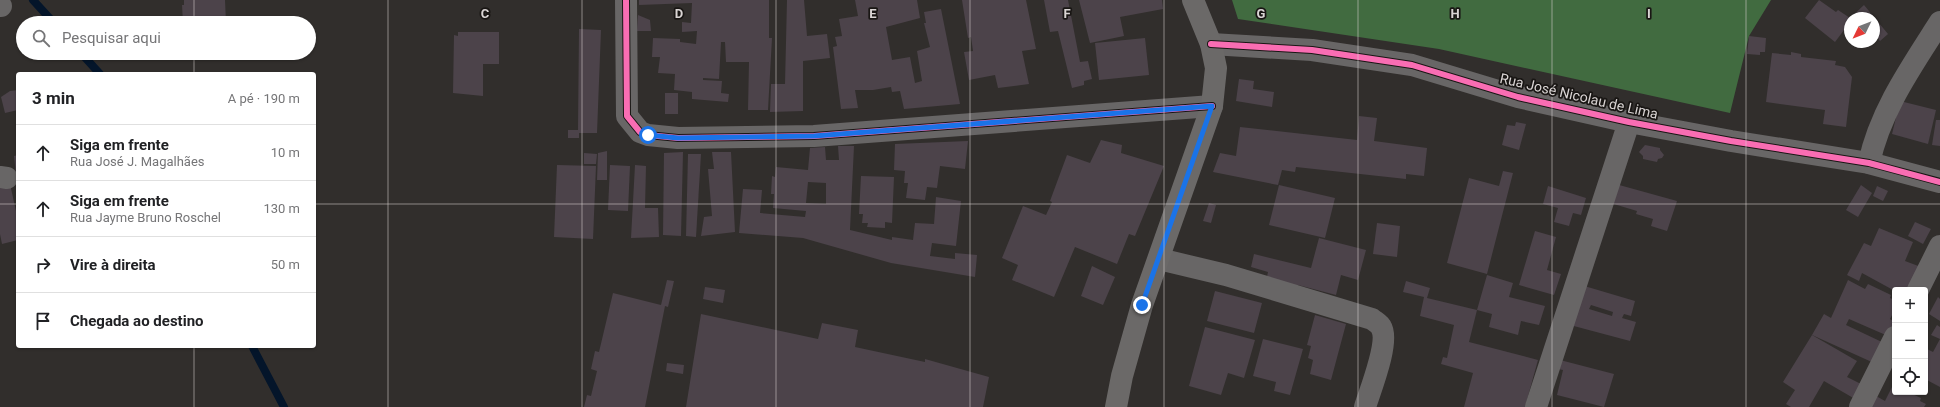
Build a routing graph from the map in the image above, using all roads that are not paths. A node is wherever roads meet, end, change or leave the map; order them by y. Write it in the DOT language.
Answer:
graph roads {
  1 [pos="626,0"];
  2 [pos="1193,0"];
  3 [pos="1940,22"];
  4 [pos="1211,44"];
  5 [pos="1212,106"];
  6 [pos="1629,122"];
  7 [pos="1869,163"];
  8 [pos="1940,182"];
  9 [pos="1940,246"];
  10 [pos="1159,259"];
  11 [pos="1920,287"];
  12 [pos="1892,343"];
  13 [pos="1116,407"];
  14 [pos="1365,407"];
  15 [pos="1536,407"];
  16 [pos="1860,407"];
  1 -- 5 [label="street"];
  2 -- 4 [label="main road"];
  3 -- 7 [label="street"];
  4 -- 5 [label="main road"];
  4 -- 6 [label="street, Rua José Nicolau de Lima"];
  5 -- 10 [label="main road"];
  6 -- 7 [label="street, Rua José Nicolau de Lima"];
  6 -- 15 [label="street"];
  7 -- 8 [label="street, Rua José Nicolau de Lima"];
  9 -- 11 [label="street"];
  10 -- 13 [label="main road"];
  10 -- 14 [label="street"];
  12 -- 16 [label="street"];
}
